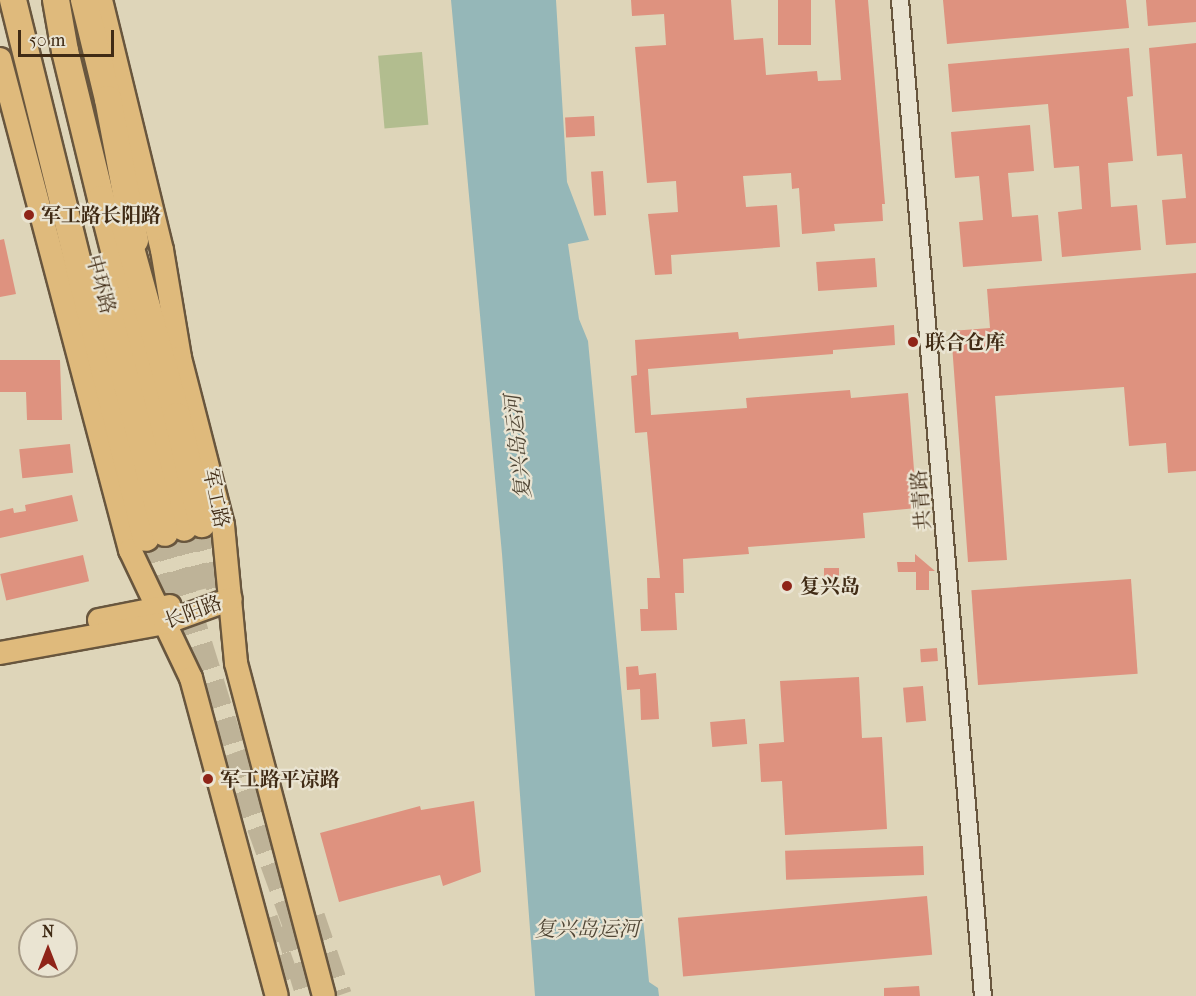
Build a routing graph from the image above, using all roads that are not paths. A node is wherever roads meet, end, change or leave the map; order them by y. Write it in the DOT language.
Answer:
graph roads {
  1 [pos="0,0"];
  2 [pos="13,0"];
  3 [pos="29,0"];
  4 [pos="56,0"];
  5 [pos="63,0"];
  6 [pos="84,0"];
  7 [pos="101,0"];
  8 [pos="900,0"];
  9 [pos="0,59"];
  10 [pos="65,205"];
  11 [pos="144,293"];
  12 [pos="174,531"];
  13 [pos="231,599"];
  14 [pos="162,615"];
  15 [pos="0,639"];
  16 [pos="0,653"];
  17 [pos="277,996"];
  18 [pos="324,996"];
  19 [pos="983,996"];
  1 -- 10 [label="highway"];
  2 -- 10 [label="highway"];
  3 -- 12 [label="highway, 中环路"];
  4 -- 12 [label="highway, 中环路"];
  5 -- 11 [label="highway"];
  6 -- 11 [label="highway"];
  7 -- 13 [label="main road, 军工路"];
  8 -- 19 [label="street, 共青路"];
  9 -- 14 [label="main road"];
  10 -- 12 [label="highway"];
  11 -- 12 [label="highway"];
  13 -- 14 [label="main road, 长阳路"];
  13 -- 18 [label="main road, 军工路"];
  14 -- 15 [label="main road, 长阳路"];
  14 -- 16 [label="main road, 长阳路"];
  14 -- 17 [label="main road"];
}
